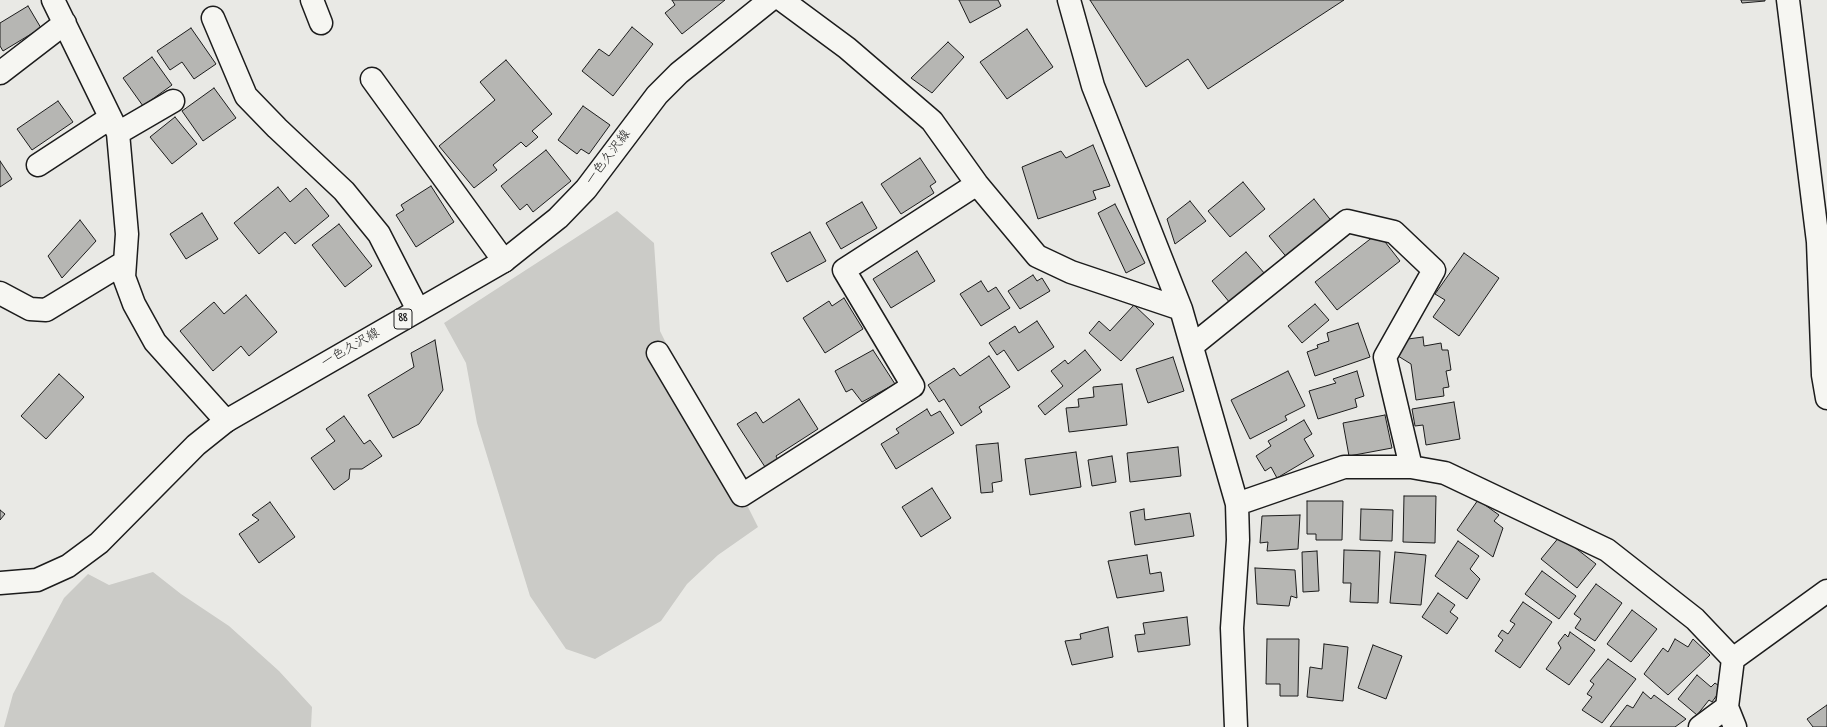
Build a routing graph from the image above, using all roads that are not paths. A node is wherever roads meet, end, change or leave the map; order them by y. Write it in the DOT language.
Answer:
graph roads {
  1 [pos="53,0"];
  2 [pos="312,0"];
  3 [pos="770,0"];
  4 [pos="782,0"];
  5 [pos="1069,0"];
  6 [pos="1788,0"];
  7 [pos="213,18"];
  8 [pos="65,23"];
  9 [pos="321,23"];
  10 [pos="0,73"];
  11 [pos="372,79"];
  12 [pos="173,101"];
  13 [pos="114,126"];
  14 [pos="38,165"];
  15 [pos="977,184"];
  16 [pos="504,261"];
  17 [pos="125,262"];
  18 [pos="0,293"];
  19 [pos="1181,309"];
  20 [pos="418,310"];
  21 [pos="1192,346"];
  22 [pos="658,353"];
  23 [pos="1827,398"];
  24 [pos="226,421"];
  25 [pos="1411,468"];
  26 [pos="1237,504"];
  27 [pos="0,583"];
  28 [pos="1827,591"];
  29 [pos="1734,659"];
  30 [pos="1727,707"];
  31 [pos="1236,727"];
  32 [pos="1700,727"];
  33 [pos="1735,727"];
  1 -- 8 [label="street"];
  2 -- 9 [label="street"];
  3 -- 16 [label="street, 一色久沢線 / 88"];
  4 -- 15 [label="street"];
  5 -- 19 [label="street"];
  6 -- 23 [label="street"];
  7 -- 20 [label="street"];
  8 -- 10 [label="street"];
  8 -- 13 [label="street"];
  11 -- 16 [label="street"];
  12 -- 13 [label="street"];
  13 -- 14 [label="street"];
  13 -- 17 [label="street"];
  15 -- 19 [label="street"];
  15 -- 22 [label="street"];
  16 -- 20 [label="street, 一色久沢線 / 88"];
  17 -- 18 [label="street"];
  17 -- 24 [label="street"];
  19 -- 21 [label="street"];
  20 -- 24 [label="street, 一色久沢線 / 88"];
  21 -- 25 [label="street"];
  21 -- 26 [label="street"];
  24 -- 27 [label="street, 一色久沢線 / 88"];
  25 -- 26 [label="street"];
  25 -- 29 [label="street"];
  26 -- 31 [label="street"];
  28 -- 29 [label="street"];
  29 -- 30 [label="street"];
  30 -- 32 [label="street"];
  30 -- 33 [label="street"];
}
